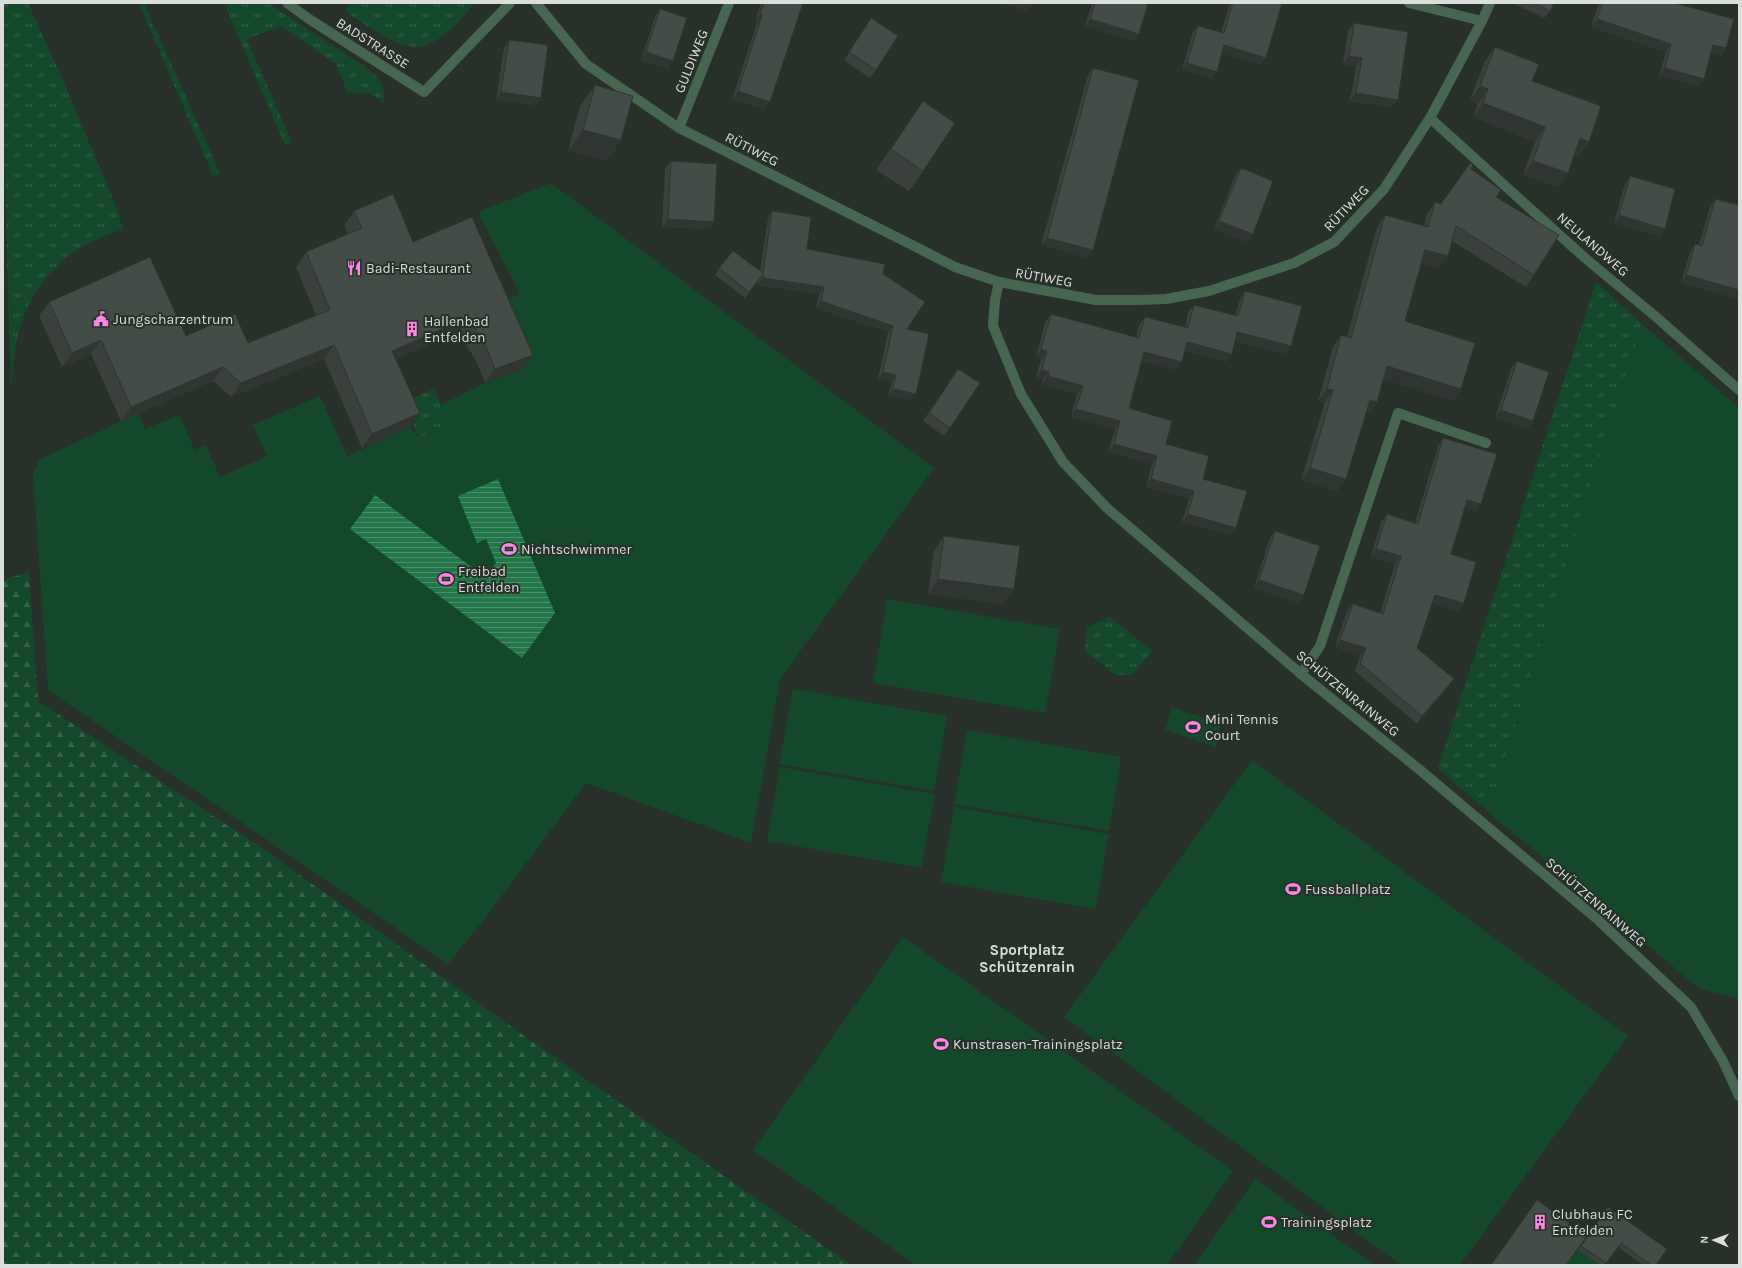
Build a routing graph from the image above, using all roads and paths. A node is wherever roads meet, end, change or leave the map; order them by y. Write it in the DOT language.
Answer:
graph roads {
  1 [pos="287,3"];
  2 [pos="510,3"];
  3 [pos="536,3"];
  4 [pos="729,3"];
  5 [pos="1410,3"];
  6 [pos="1490,3"];
  7 [pos="1482,22"];
  8 [pos="1430,118"];
  9 [pos="679,128"];
  10 [pos="999,282"];
  11 [pos="1739,390"];
  12 [pos="1486,443"];
  13 [pos="1301,674"];
  14 [pos="1739,1096"];
  1 -- 2 [label="street, BADSTRASSE"];
  3 -- 9 [label="street, RÜTIWEG"];
  4 -- 9 [label="street, GULDIWEG"];
  5 -- 7 [label="street"];
  6 -- 7 [label="street, RÜTIWEG"];
  7 -- 8 [label="street, RÜTIWEG"];
  8 -- 10 [label="street, RÜTIWEG"];
  8 -- 11 [label="street, NEULANDWEG"];
  9 -- 10 [label="street, RÜTIWEG"];
  10 -- 13 [label="street, SCHÜTZENRAINWEG"];
  12 -- 13 [label="street"];
  13 -- 14 [label="street, SCHÜTZENRAINWEG"];
}
